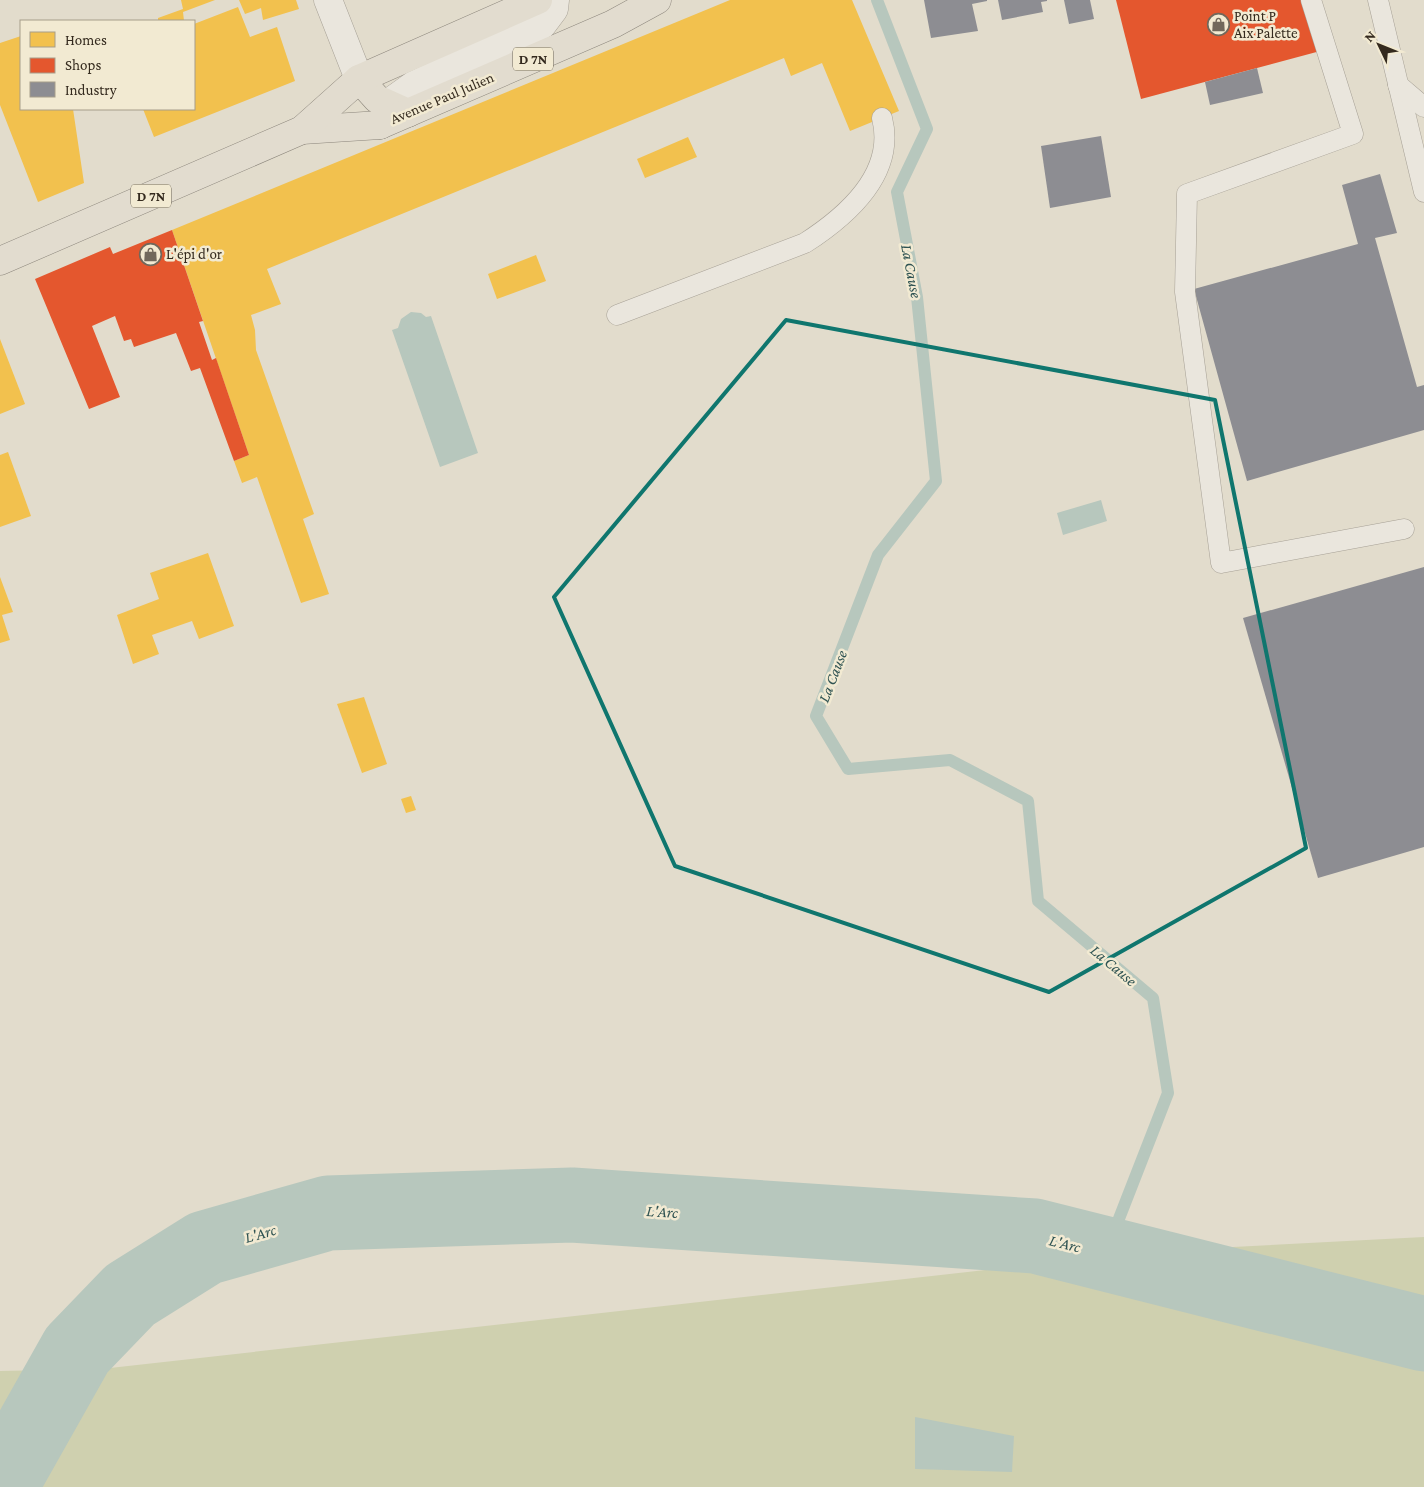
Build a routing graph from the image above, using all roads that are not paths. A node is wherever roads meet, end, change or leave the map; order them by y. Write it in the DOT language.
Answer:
graph roads {
  1 [pos="328,0"];
  2 [pos="538,0"];
  3 [pos="555,0"];
  4 [pos="657,0"];
  5 [pos="1311,0"];
  6 [pos="1378,0"];
  7 [pos="359,80"];
  8 [pos="1398,86"];
  9 [pos="1424,107"];
  10 [pos="393,114"];
  11 [pos="882,118"];
  12 [pos="302,130"];
  13 [pos="1424,192"];
  14 [pos="0,261"];
  15 [pos="617,315"];
  16 [pos="1404,529"];
  1 -- 7 [label="street"];
  2 -- 7 [label="main road, Avenue Paul Julien / D 7N"];
  3 -- 10 [label="street"];
  4 -- 10 [label="main road, Avenue Paul Julien / D 7N"];
  5 -- 16 [label="lane"];
  6 -- 8 [label="lane"];
  7 -- 10 [label="main road"];
  7 -- 12 [label="main road, Avenue Paul Julien / D 7N"];
  8 -- 9 [label="lane"];
  8 -- 13 [label="lane"];
  10 -- 12 [label="main road, Avenue Paul Julien / D 7N"];
  11 -- 15 [label="lane"];
  12 -- 14 [label="main road, Avenue Paul Julien / D 7N"];
}
